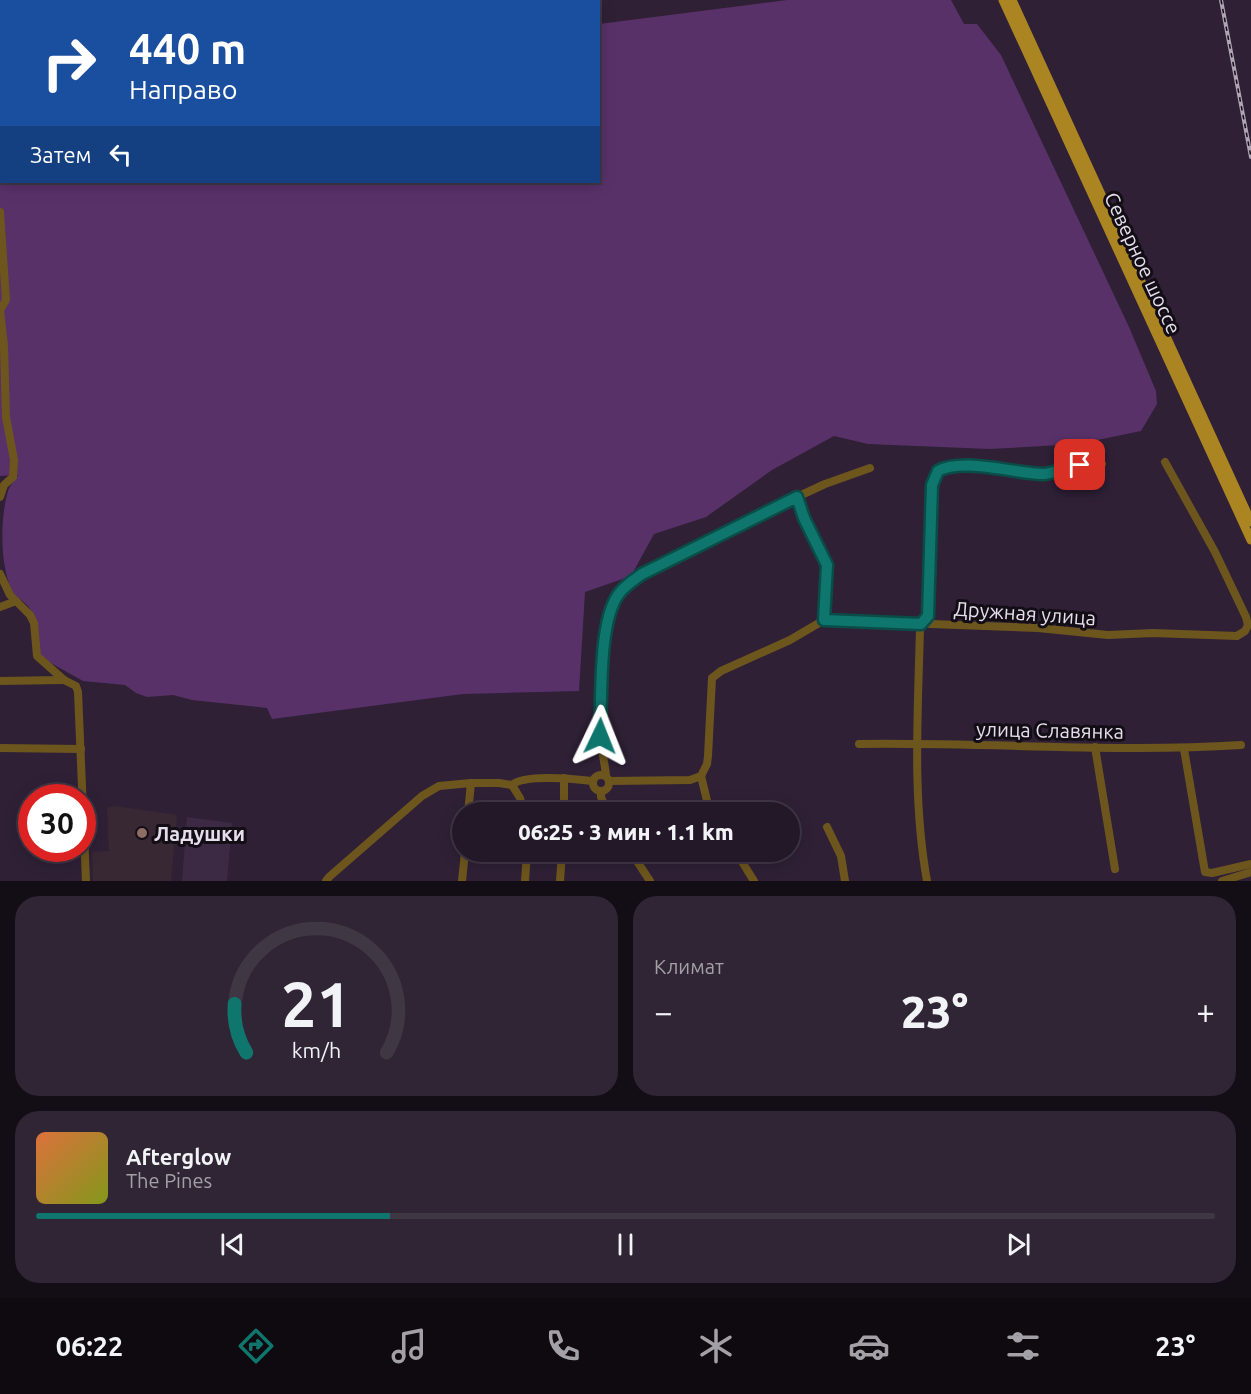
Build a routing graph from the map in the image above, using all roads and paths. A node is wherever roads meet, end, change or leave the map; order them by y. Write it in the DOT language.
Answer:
graph roads {
  1 [pos="1003,0"];
  2 [pos="1012,0"];
  3 [pos="0,212"];
  4 [pos="1,245"];
  5 [pos="3,301"];
  6 [pos="2,387"];
  7 [pos="1165,462"];
  8 [pos="1102,464"];
  9 [pos="870,468"];
  10 [pos="13,477"];
  11 [pos="0,478"];
  12 [pos="0,497"];
  13 [pos="797,497"];
  14 [pos="1251,522"];
  15 [pos="1251,540"];
  16 [pos="0,574"];
  17 [pos="16,601"];
  18 [pos="0,607"];
  19 [pos="824,620"];
  20 [pos="921,624"];
  21 [pos="64,680"];
  22 [pos="0,681"];
  23 [pos="917,743"];
  24 [pos="859,744"];
  25 [pos="1241,745"];
  26 [pos="1095,747"];
  27 [pos="0,748"];
  28 [pos="1184,748"];
  29 [pos="81,749"];
  30 [pos="701,776"];
  31 [pos="564,778"];
  32 [pos="607,779"];
  33 [pos="592,781"];
  34 [pos="471,783"];
  35 [pos="512,785"];
  36 [pos="602,791"];
  37 [pos="469,802"];
  38 [pos="521,802"];
  39 [pos="564,802"];
  40 [pos="603,802"];
  41 [pos="707,802"];
  42 [pos="826,826"];
  43 [pos="464,862"];
  44 [pos="526,862"];
  45 [pos="561,862"];
  46 [pos="638,862"];
  47 [pos="742,862"];
  48 [pos="1251,864"];
  49 [pos="1115,869"];
  50 [pos="1251,872"];
  51 [pos="328,879"];
  52 [pos="86,881"];
  53 [pos="462,881"];
  54 [pos="525,881"];
  55 [pos="560,881"];
  56 [pos="650,881"];
  57 [pos="754,881"];
  58 [pos="845,881"];
  59 [pos="927,881"];
  60 [pos="1222,881"];
  1 -- 15 [label="main road, Северное шоссе"];
  2 -- 14 [label="main road, Северное шоссе"];
  3 -- 4 [label="street"];
  4 -- 5 [label="street"];
  5 -- 6 [label="street"];
  6 -- 10 [label="street"];
  7 -- 20 [label="street, Дружная улица"];
  8 -- 20 [label="street"];
  9 -- 13 [label="street"];
  10 -- 11 [label="street"];
  10 -- 12 [label="street"];
  13 -- 19 [label="street"];
  13 -- 32 [label="street"];
  16 -- 17 [label="street"];
  17 -- 18 [label="street"];
  17 -- 21 [label="street"];
  19 -- 20 [label="street, Дружная улица"];
  19 -- 30 [label="street"];
  20 -- 23 [label="street"];
  21 -- 22 [label="street"];
  21 -- 29 [label="street"];
  23 -- 24 [label="street, улица Славянка"];
  23 -- 26 [label="street, улица Славянка"];
  23 -- 59 [label="street"];
  25 -- 28 [label="street, улица Славянка"];
  26 -- 28 [label="street, улица Славянка"];
  26 -- 49 [label="street"];
  27 -- 29 [label="street"];
  28 -- 48 [label="street"];
  29 -- 52 [label="street"];
  30 -- 32 [label="street"];
  30 -- 41 [label="street"];
  31 -- 33 [label="street"];
  31 -- 35 [label="street"];
  31 -- 39 [label="street"];
  32 -- 33 [label="street"];
  32 -- 36 [label="street"];
  33 -- 36 [label="street"];
  34 -- 35 [label="street"];
  34 -- 37 [label="street"];
  34 -- 51 [label="street"];
  35 -- 38 [label="street"];
  36 -- 40 [label="street"];
  42 -- 58 [label="street"];
  43 -- 53 [label="street"];
  44 -- 54 [label="street"];
  45 -- 55 [label="street"];
  46 -- 56 [label="street"];
  47 -- 57 [label="street"];
  50 -- 60 [label="street"];
}
